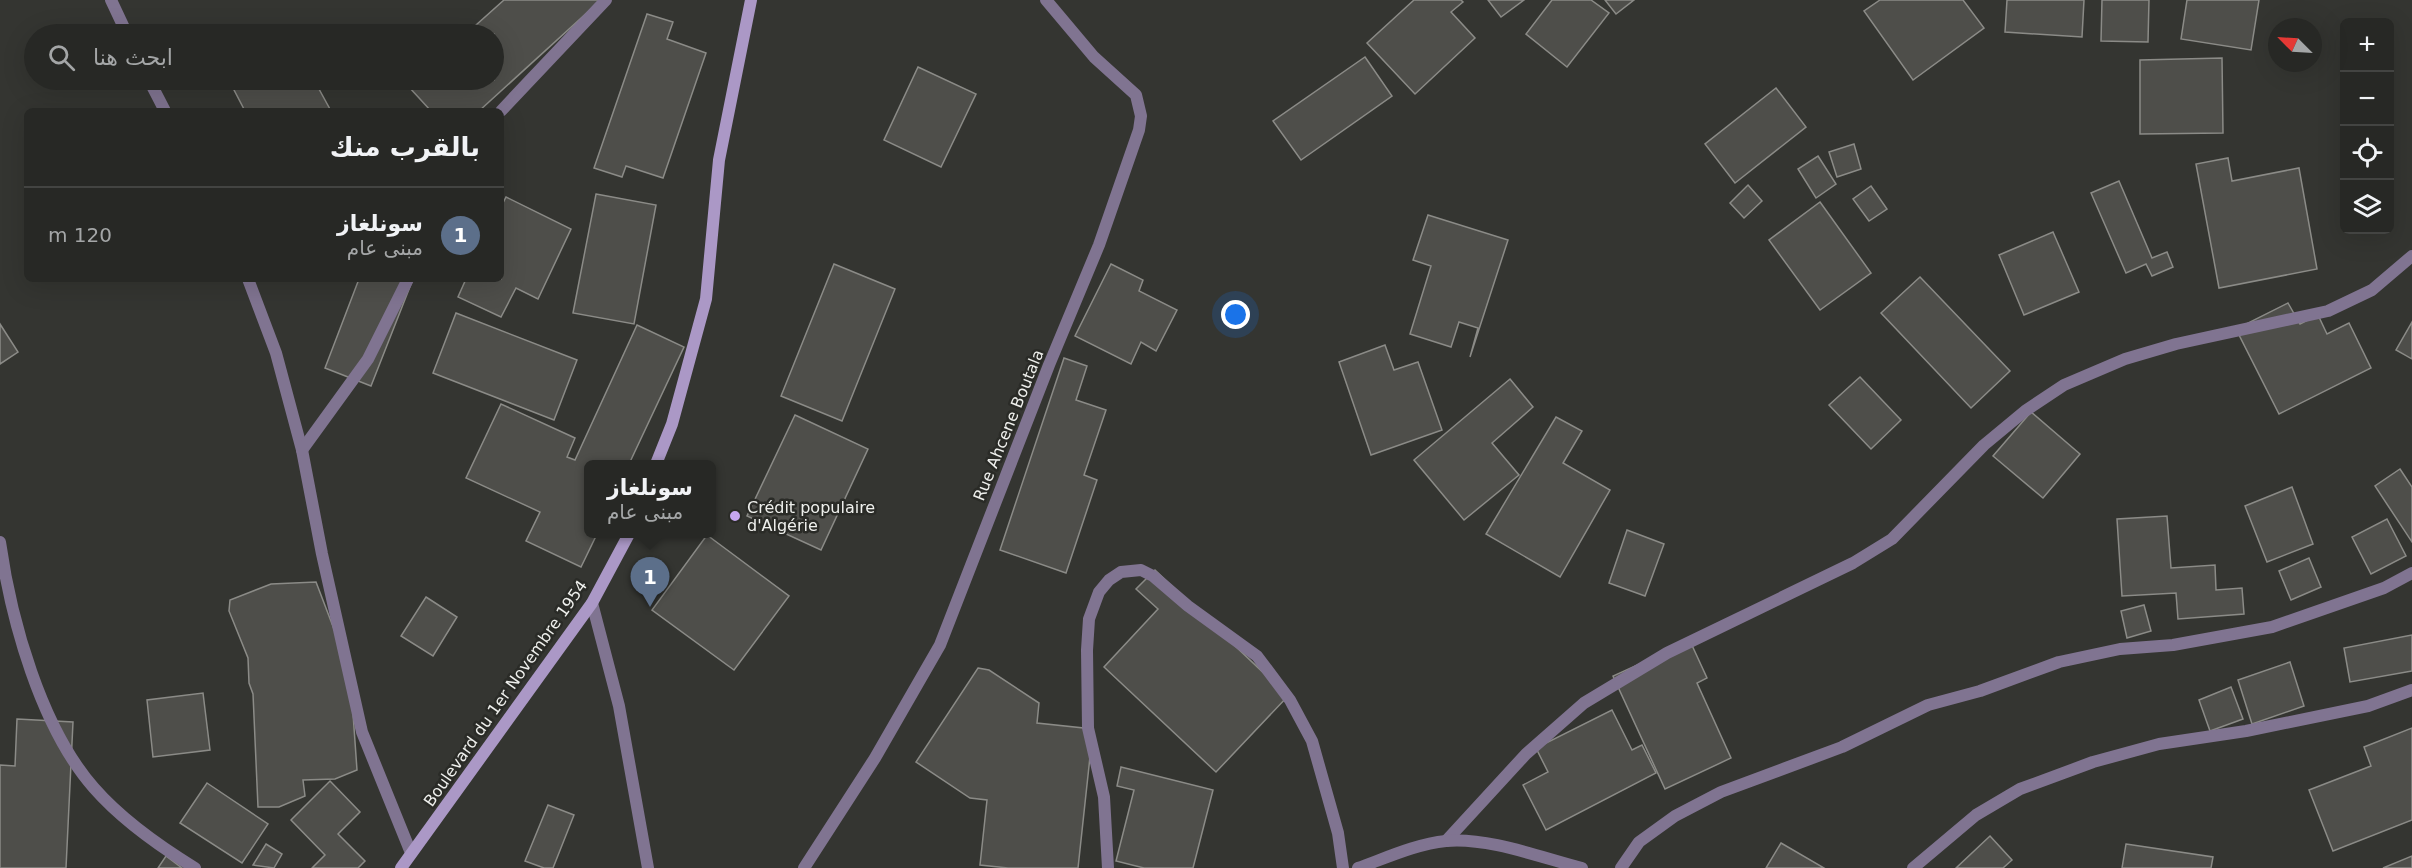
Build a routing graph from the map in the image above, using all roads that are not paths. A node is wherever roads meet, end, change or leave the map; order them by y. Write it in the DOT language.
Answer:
graph roads {
  1 [pos="111,0"];
  2 [pos="606,0"];
  3 [pos="751,0"];
  4 [pos="1046,0"];
  5 [pos="122,24"];
  6 [pos="154,90"];
  7 [pos="163,108"];
  8 [pos="504,108"];
  9 [pos="2412,256"];
  10 [pos="249,282"];
  11 [pos="406,282"];
  12 [pos="302,450"];
  13 [pos="658,460"];
  14 [pos="627,538"];
  15 [pos="0,542"];
  16 [pos="2412,573"];
  17 [pos="592,603"];
  18 [pos="2412,690"];
  19 [pos="1446,841"];
  20 [pos="411,853"];
  21 [pos="195,868"];
  22 [pos="401,868"];
  23 [pos="648,868"];
  24 [pos="804,868"];
  25 [pos="1108,868"];
  26 [pos="1342,868"];
  27 [pos="1358,868"];
  28 [pos="1582,868"];
  29 [pos="1622,868"];
  30 [pos="1913,868"];
  1 -- 5 [label="street"];
  2 -- 8 [label="street"];
  3 -- 13 [label="main road"];
  4 -- 24 [label="street, Rue Ahcene Boutala"];
  6 -- 7 [label="street"];
  9 -- 19 [label="street"];
  10 -- 12 [label="street"];
  11 -- 12 [label="street"];
  12 -- 20 [label="street"];
  14 -- 17 [label="main road, Boulevard du 1er Novembre 1954"];
  15 -- 21 [label="street"];
  16 -- 29 [label="street"];
  17 -- 20 [label="main road, Boulevard du 1er Novembre 1954"];
  17 -- 23 [label="street"];
  18 -- 30 [label="street"];
  19 -- 27 [label="street"];
  19 -- 28 [label="street"];
  20 -- 22 [label="main road, Boulevard du 1er Novembre 1954"];
  25 -- 26 [label="street"];
}
